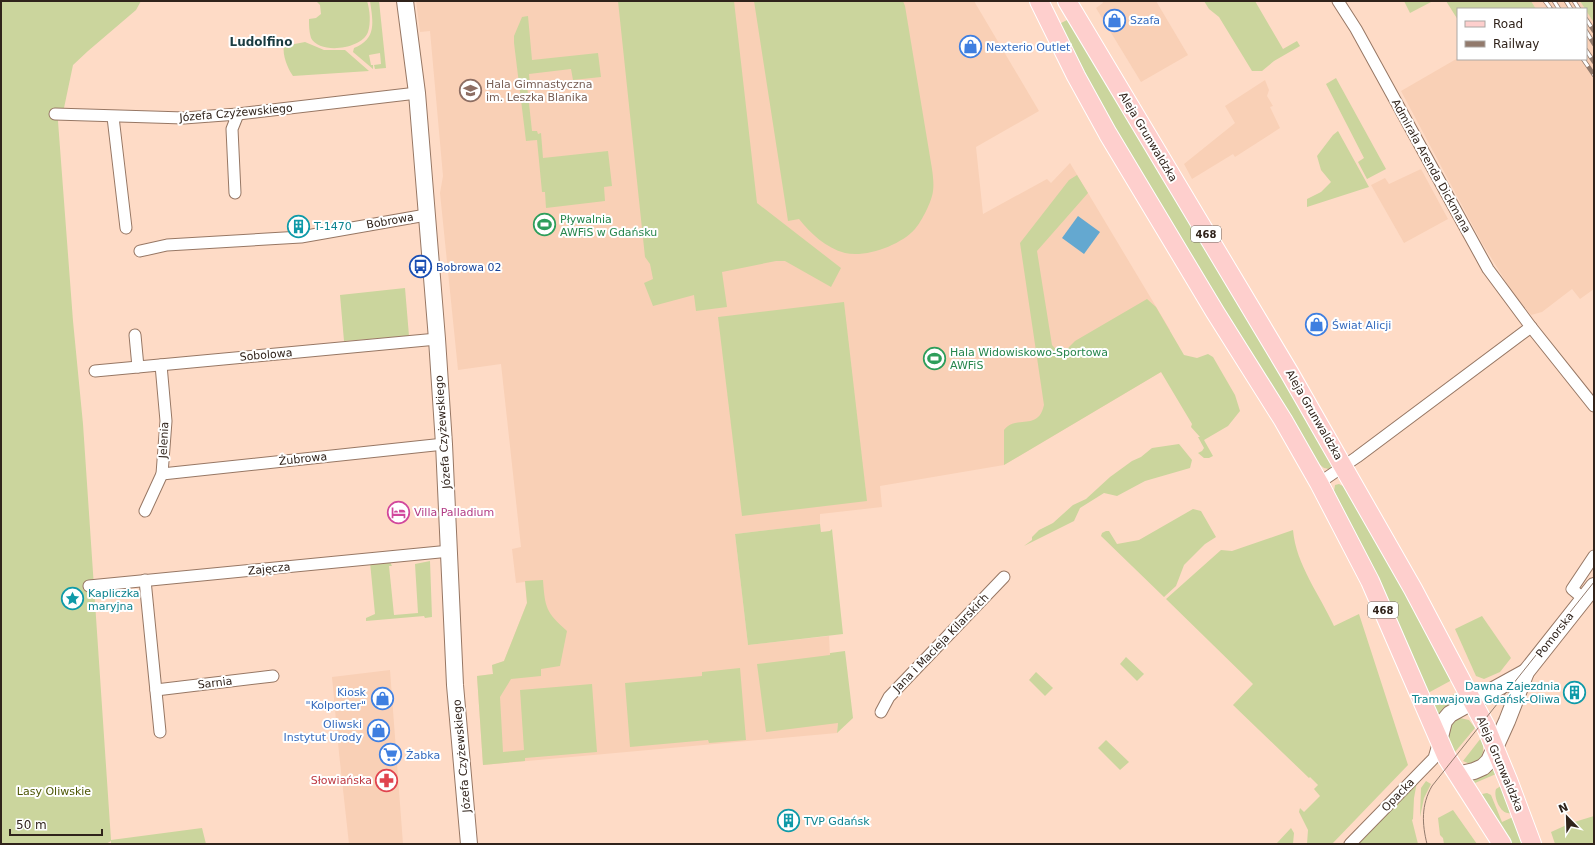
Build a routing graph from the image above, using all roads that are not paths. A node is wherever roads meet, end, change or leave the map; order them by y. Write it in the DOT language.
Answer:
graph roads {
  1 [pos="405,1"];
  2 [pos="1038,1"];
  3 [pos="1067,1"];
  4 [pos="1338,1"];
  5 [pos="417,93"];
  6 [pos="55,114"];
  7 [pos="238,114"];
  8 [pos="114,116"];
  9 [pos="235,193"];
  10 [pos="426,215"];
  11 [pos="126,228"];
  12 [pos="140,251"];
  13 [pos="1531,327"];
  14 [pos="135,335"];
  15 [pos="437,339"];
  16 [pos="161,365"];
  17 [pos="138,367"];
  18 [pos="95,371"];
  19 [pos="1594,406"];
  20 [pos="444,444"];
  21 [pos="1344,466"];
  22 [pos="162,474"];
  23 [pos="1319,483"];
  24 [pos="145,511"];
  25 [pos="450,551"];
  26 [pos="1594,556"];
  27 [pos="1004,577"];
  28 [pos="145,580"];
  29 [pos="89,586"];
  30 [pos="1594,586"];
  31 [pos="1578,594"];
  32 [pos="1526,672"];
  33 [pos="273,676"];
  34 [pos="156,690"];
  35 [pos="1473,702"];
  36 [pos="881,712"];
  37 [pos="160,732"];
  38 [pos="1439,741"];
  39 [pos="1495,747"];
  40 [pos="1458,775"];
  41 [pos="469,844"];
  42 [pos="1350,844"];
  43 [pos="1502,844"];
  44 [pos="1532,844"];
  1 -- 5 [label="street, Józefa Czyżewskiego"];
  2 -- 23 [label="main road, 468"];
  3 -- 21 [label="main road, Aleja Grunwaldzka / 468"];
  4 -- 13 [label="street, Admirała Arenda Dickmana"];
  5 -- 7 [label="street, Józefa Czyżewskiego"];
  5 -- 10 [label="street, Józefa Czyżewskiego"];
  6 -- 8 [label="street, Józefa Czyżewskiego"];
  7 -- 8 [label="street, Józefa Czyżewskiego"];
  7 -- 9 [label="street"];
  8 -- 11 [label="street"];
  10 -- 12 [label="street, Bobrowa"];
  10 -- 15 [label="street, Józefa Czyżewskiego"];
  13 -- 19 [label="street, Admirała Arenda Dickmana"];
  13 -- 21 [label="street"];
  14 -- 17 [label="street"];
  15 -- 16 [label="street, Sobolowa"];
  15 -- 20 [label="street, Józefa Czyżewskiego"];
  16 -- 17 [label="street, Sobolowa"];
  16 -- 22 [label="street, Jelenia"];
  17 -- 18 [label="street, Sobolowa"];
  20 -- 22 [label="street, Żubrowa"];
  20 -- 25 [label="street, Józefa Czyżewskiego"];
  21 -- 23 [label="street"];
  21 -- 35 [label="main road, Aleja Grunwaldzka / 468"];
  22 -- 24 [label="street, Jelenia"];
  23 -- 38 [label="main road, 468"];
  25 -- 28 [label="street, Zajęcza"];
  25 -- 41 [label="street, Józefa Czyżewskiego"];
  26 -- 31 [label="street, Pomorska"];
  27 -- 36 [label="street, Jana i Macieja Kilarskich"];
  28 -- 29 [label="street, Zajęcza"];
  28 -- 34 [label="street"];
  30 -- 31 [label="street, Pomorska"];
  31 -- 32 [label="street, Pomorska"];
  32 -- 35 [label="street, Pomorska"];
  32 -- 39 [label="street, Pomorska"];
  33 -- 34 [label="street, Sarnia"];
  34 -- 37 [label="street"];
  35 -- 38 [label="street, Pomorska"];
  35 -- 39 [label="main road, Aleja Grunwaldzka / 468"];
  38 -- 40 [label="main road, 468"];
  38 -- 42 [label="street, Opacka"];
  39 -- 40 [label="street, Pomorska"];
  39 -- 44 [label="main road, Aleja Grunwaldzka / 468"];
  40 -- 43 [label="main road, 468"];
}
